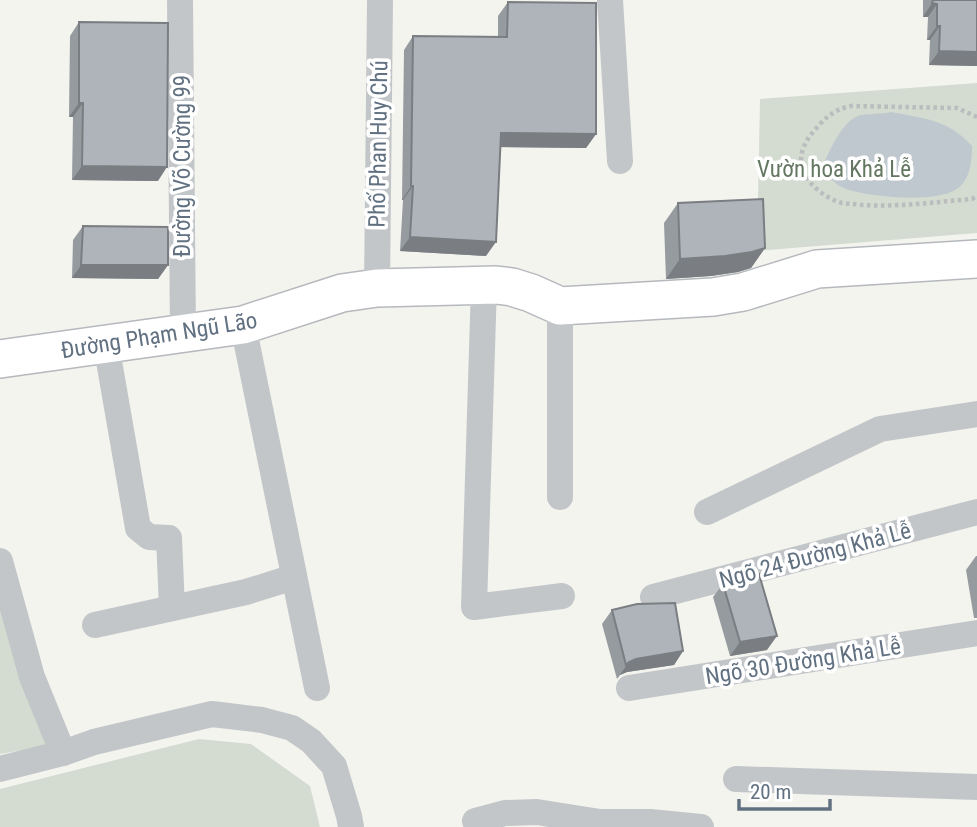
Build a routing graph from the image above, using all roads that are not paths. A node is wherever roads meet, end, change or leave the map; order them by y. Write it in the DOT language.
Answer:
graph roads {
  1 [pos="180,0"];
  2 [pos="380,0"];
  3 [pos="610,0"];
  4 [pos="620,161"];
  5 [pos="977,259"];
  6 [pos="484,285"];
  7 [pos="377,288"];
  8 [pos="559,306"];
  9 [pos="243,325"];
  10 [pos="183,333"];
  11 [pos="106,344"];
  12 [pos="0,359"];
  13 [pos="977,414"];
  14 [pos="560,497"];
  15 [pos="707,512"];
  16 [pos="977,512"];
  17 [pos="0,561"];
  18 [pos="294,577"];
  19 [pos="562,596"];
  20 [pos="653,597"];
  21 [pos="172,608"];
  22 [pos="95,625"];
  23 [pos="977,633"];
  24 [pos="317,688"];
  25 [pos="629,688"];
  26 [pos="63,753"];
  27 [pos="0,769"];
  28 [pos="736,779"];
  29 [pos="977,787"];
  30 [pos="475,821"];
  31 [pos="351,827"];
  32 [pos="701,827"];
  1 -- 10 [label="street, Đường Võ Cường 99"];
  2 -- 7 [label="street, Phố Phan Huy Chú"];
  3 -- 4 [label="street"];
  5 -- 8 [label="street, Đường Phạm Ngũ Lão"];
  6 -- 7 [label="street, Đường Phạm Ngũ Lão"];
  6 -- 8 [label="street, Đường Phạm Ngũ Lão"];
  6 -- 19 [label="street"];
  7 -- 9 [label="street, Đường Phạm Ngũ Lão"];
  8 -- 14 [label="street"];
  9 -- 10 [label="street, Đường Phạm Ngũ Lão"];
  9 -- 18 [label="street"];
  10 -- 11 [label="street, Đường Phạm Ngũ Lão"];
  11 -- 12 [label="street, Đường Phạm Ngũ Lão"];
  11 -- 21 [label="street"];
  13 -- 15 [label="street"];
  16 -- 20 [label="street, Ngõ 24 Đường Khả Lễ"];
  17 -- 26 [label="street"];
  18 -- 21 [label="street"];
  18 -- 24 [label="street"];
  21 -- 22 [label="street"];
  23 -- 25 [label="street, Ngõ 30 Đường Khả Lễ"];
  26 -- 27 [label="street"];
  26 -- 31 [label="street"];
  28 -- 29 [label="street"];
  30 -- 32 [label="street"];
}
